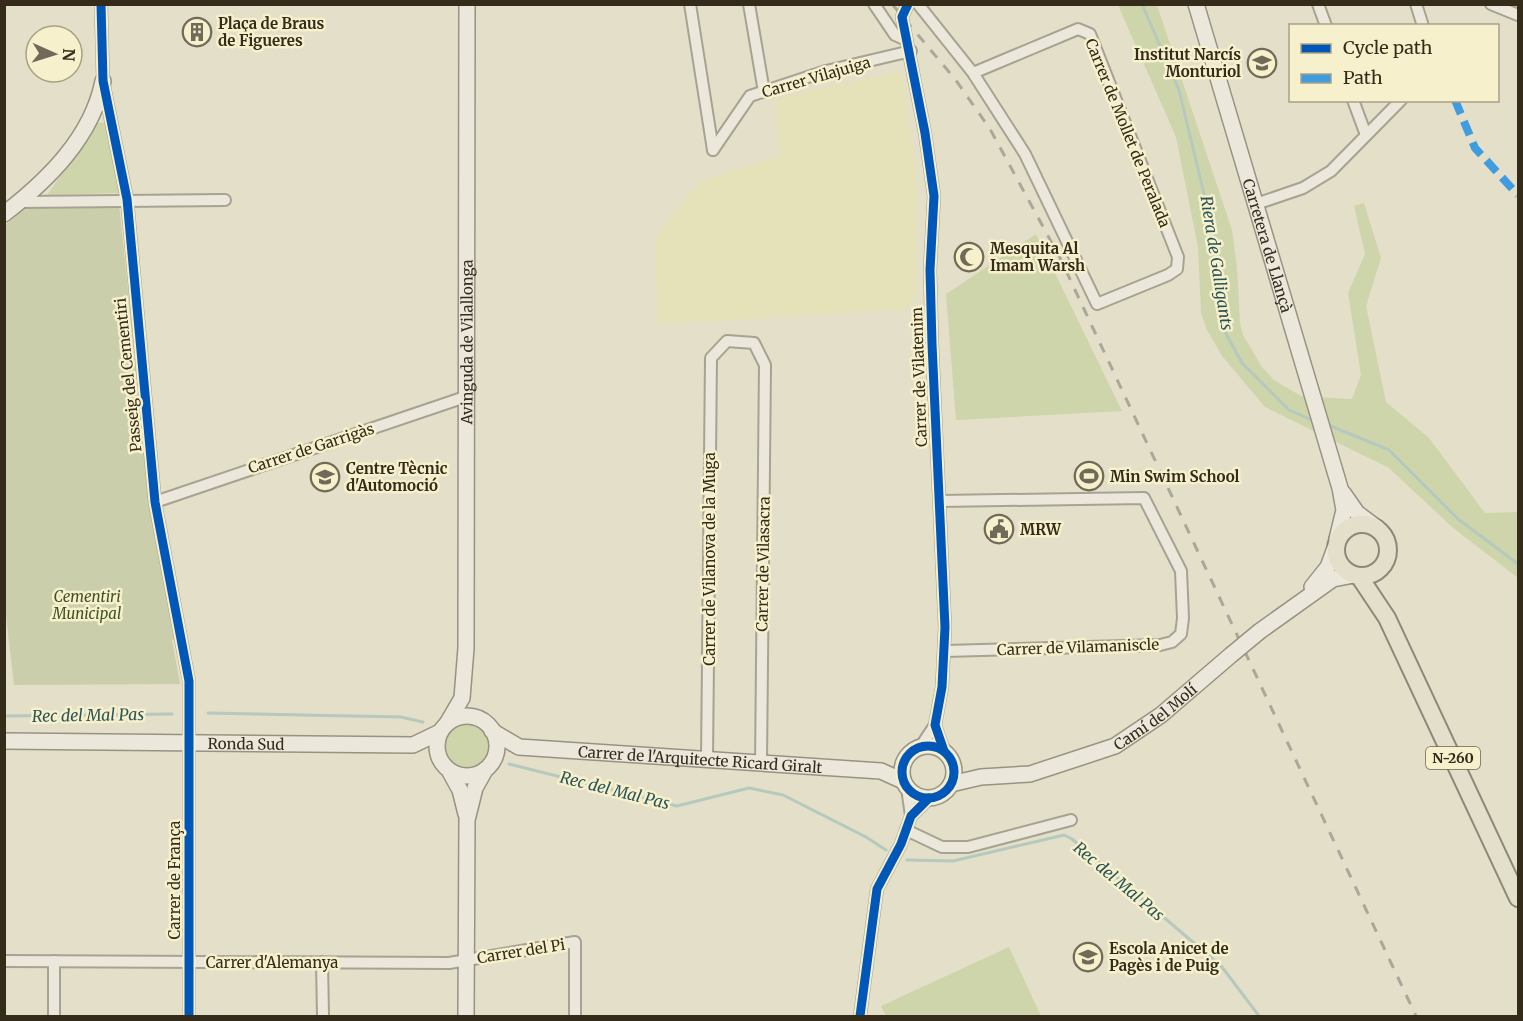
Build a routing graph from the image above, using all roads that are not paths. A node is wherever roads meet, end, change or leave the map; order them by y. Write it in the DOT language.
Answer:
graph roads {
  1 [pos="101,4"];
  2 [pos="467,4"];
  3 [pos="690,4"];
  4 [pos="749,4"];
  5 [pos="874,4"];
  6 [pos="908,4"];
  7 [pos="918,4"];
  8 [pos="1196,4"];
  9 [pos="1318,4"];
  10 [pos="1416,4"];
  11 [pos="1491,4"];
  12 [pos="1518,15"];
  13 [pos="1325,24"];
  14 [pos="1422,24"];
  15 [pos="908,46"];
  16 [pos="973,73"];
  17 [pos="103,81"];
  18 [pos="764,92"];
  19 [pos="1354,102"];
  20 [pos="1399,102"];
  21 [pos="91,117"];
  22 [pos="112,124"];
  23 [pos="1366,135"];
  24 [pos="127,199"];
  25 [pos="225,200"];
  26 [pos="19,202"];
  27 [pos="1256,204"];
  28 [pos="4,214"];
  29 [pos="711,358"];
  30 [pos="468,396"];
  31 [pos="1340,488"];
  32 [pos="940,501"];
  33 [pos="156,502"];
  34 [pos="1377,528"];
  35 [pos="1336,544"];
  36 [pos="1384,564"];
  37 [pos="1357,576"];
  38 [pos="1303,599"];
  39 [pos="1387,618"];
  40 [pos="945,651"];
  41 [pos="465,679"];
  42 [pos="487,725"];
  43 [pos="935,725"];
  44 [pos="444,727"];
  45 [pos="4,741"];
  46 [pos="190,743"];
  47 [pos="413,745"];
  48 [pos="519,747"];
  49 [pos="921,747"];
  50 [pos="949,757"];
  51 [pos="707,760"];
  52 [pos="904,760"];
  53 [pos="761,763"];
  54 [pos="445,766"];
  55 [pos="489,766"];
  56 [pos="881,771"];
  57 [pos="981,777"];
  58 [pos="951,784"];
  59 [pos="905,785"];
  60 [pos="929,798"];
  61 [pos="911,816"];
  62 [pos="1071,819"];
  63 [pos="467,820"];
  64 [pos="906,830"];
  65 [pos="1518,898"];
  66 [pos="466,960"];
  67 [pos="4,961"];
  68 [pos="54,961"];
  69 [pos="189,962"];
  70 [pos="322,963"];
  71 [pos="54,1017"];
  72 [pos="189,1017"];
  73 [pos="322,1017"];
  74 [pos="466,1017"];
  75 [pos="575,1017"];
  76 [pos="860,1017"];
  1 -- 17 [label="street, Passeig del Cementiri"];
  2 -- 30 [label="main road, Avinguda de Vilallonga"];
  3 -- 18 [label="street, Carrer Vilajuiga"];
  4 -- 18 [label="street"];
  5 -- 15 [label="street"];
  6 -- 15 [label="street, Carrer de Vilatenim"];
  7 -- 16 [label="street"];
  8 -- 27 [label="main road, Carretera de Llançà"];
  9 -- 13 [label="street"];
  10 -- 14 [label="street"];
  11 -- 12 [label="street"];
  15 -- 18 [label="street, Carrer Vilajuiga"];
  15 -- 32 [label="street, Carrer de Vilatenim"];
  16 -- 16 [label="street, Carrer de Mollet de Peralada"];
  17 -- 21 [label="main road"];
  17 -- 22 [label="street, Passeig del Cementiri"];
  19 -- 23 [label="street"];
  20 -- 23 [label="street"];
  21 -- 22 [label="street"];
  21 -- 26 [label="main road"];
  22 -- 24 [label="street, Passeig del Cementiri"];
  23 -- 27 [label="street"];
  24 -- 25 [label="street"];
  24 -- 26 [label="street"];
  24 -- 33 [label="street, Passeig del Cementiri"];
  26 -- 28 [label="main road"];
  27 -- 31 [label="main road, Carretera de Llançà"];
  29 -- 51 [label="street, Carrer de Vilanova de la Muga"];
  29 -- 53 [label="street, Carrer de Vilasacra"];
  30 -- 33 [label="street, Carrer de Garrigàs"];
  30 -- 41 [label="main road, Avinguda de Vilallonga"];
  31 -- 34 [label="main road, Carretera de Llançà"];
  31 -- 35 [label="main road, Carretera de Llançà"];
  32 -- 40 [label="street, Carrer de Vilatenim"];
  32 -- 40 [label="street, Carrer de Vilamaniscle"];
  33 -- 46 [label="street, Passeig del Cementiri"];
  34 -- 35 [label="main road"];
  34 -- 36 [label="main road, N-260"];
  35 -- 37 [label="main road, N-260"];
  35 -- 38 [label="main road, Camí del Molí"];
  36 -- 37 [label="main road"];
  36 -- 39 [label="main road, N-260"];
  37 -- 38 [label="main road, Camí del Molí"];
  37 -- 39 [label="main road, N-260"];
  38 -- 57 [label="main road, Camí del Molí, bridge"];
  39 -- 65 [label="main road, N-260"];
  40 -- 43 [label="street, Carrer de Vilatenim"];
  41 -- 42 [label="main road, Avinguda de Vilallonga"];
  41 -- 44 [label="main road, Avinguda de Vilallonga"];
  42 -- 44 [label="main road"];
  42 -- 48 [label="main road, Carrer de l'Arquitecte Ricard Giralt"];
  42 -- 55 [label="main road"];
  43 -- 49 [label="street, Carrer de Vilatenim"];
  43 -- 50 [label="street, Carrer de Vilatenim"];
  44 -- 47 [label="main road, Ronda Sud"];
  44 -- 54 [label="main road"];
  45 -- 46 [label="main road, Ronda Sud"];
  46 -- 47 [label="main road, Ronda Sud"];
  46 -- 69 [label="street, Carrer de França"];
  47 -- 54 [label="main road, Ronda Sud"];
  48 -- 51 [label="main road, Carrer de l'Arquitecte Ricard Giralt"];
  48 -- 55 [label="main road"];
  49 -- 50 [label="main road"];
  49 -- 52 [label="main road"];
  50 -- 57 [label="main road, Camí del Molí"];
  50 -- 58 [label="main road"];
  51 -- 53 [label="main road, Carrer de l'Arquitecte Ricard Giralt"];
  52 -- 56 [label="main road, Carrer de l'Arquitecte Ricard Giralt"];
  52 -- 59 [label="main road"];
  53 -- 56 [label="main road, Carrer de l'Arquitecte Ricard Giralt"];
  54 -- 55 [label="main road"];
  54 -- 63 [label="main road"];
  55 -- 63 [label="main road"];
  56 -- 59 [label="main road, Carrer de l'Arquitecte Ricard Giralt"];
  57 -- 58 [label="main road, Camí del Molí"];
  58 -- 60 [label="main road"];
  59 -- 60 [label="main road"];
  59 -- 61 [label="street"];
  60 -- 61 [label="street"];
  61 -- 64 [label="street"];
  62 -- 64 [label="street"];
  63 -- 66 [label="main road"];
  64 -- 76 [label="street"];
  66 -- 70 [label="street, Carrer d'Alemanya"];
  66 -- 74 [label="main road"];
  66 -- 75 [label="street, Carrer del Pi"];
  67 -- 68 [label="street, Carrer d'Alemanya"];
  68 -- 69 [label="street, Carrer d'Alemanya"];
  68 -- 71 [label="street"];
  69 -- 70 [label="street, Carrer d'Alemanya"];
  69 -- 72 [label="street, Carrer de França"];
  70 -- 73 [label="street"];
}
